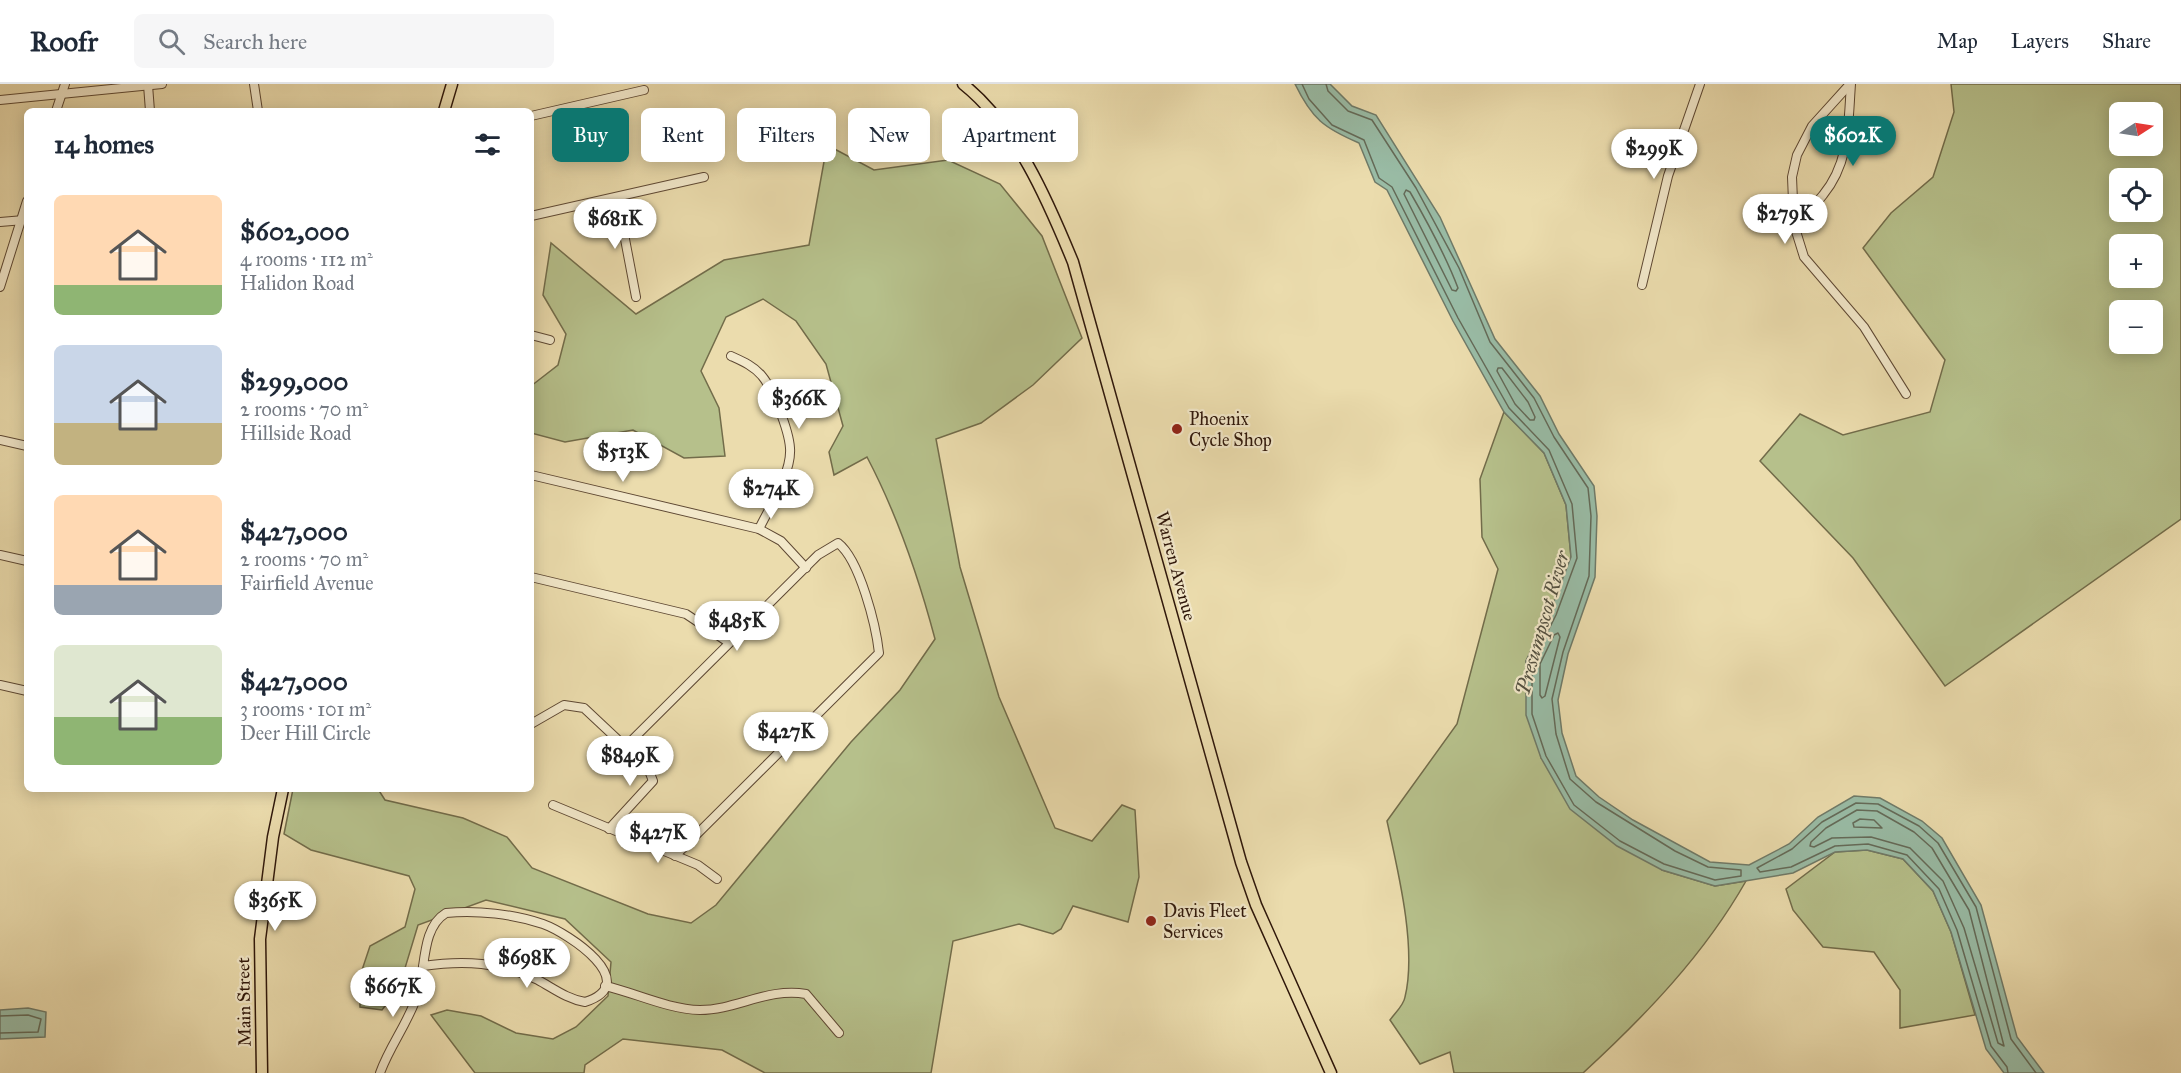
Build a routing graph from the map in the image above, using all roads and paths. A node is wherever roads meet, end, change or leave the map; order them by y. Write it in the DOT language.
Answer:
graph roads {
  1 [pos="65,84"];
  2 [pos="162,84"];
  3 [pos="254,84"];
  4 [pos="452,84"];
  5 [pos="963,84"];
  6 [pos="1700,84"];
  7 [pos="1850,84"];
  8 [pos="148,86"];
  9 [pos="644,90"];
  10 [pos="62,94"];
  11 [pos="0,100"];
  12 [pos="57,108"];
  13 [pos="150,108"];
  14 [pos="258,108"];
  15 [pos="445,108"];
  16 [pos="534,115"];
  17 [pos="704,177"];
  18 [pos="617,197"];
  19 [pos="1797,213"];
  20 [pos="534,215"];
  21 [pos="24,220"];
  22 [pos="0,222"];
  23 [pos="1642,285"];
  24 [pos="0,286"];
  25 [pos="636,297"];
  26 [pos="534,336"];
  27 [pos="550,340"];
  28 [pos="731,356"];
  29 [pos="1906,394"];
  30 [pos="0,440"];
  31 [pos="24,445"];
  32 [pos="534,476"];
  33 [pos="759,529"];
  34 [pos="0,555"];
  35 [pos="24,560"];
  36 [pos="806,568"];
  37 [pos="534,578"];
  38 [pos="728,642"];
  39 [pos="0,685"];
  40 [pos="24,690"];
  41 [pos="534,722"];
  42 [pos="627,745"];
  43 [pos="281,792"];
  44 [pos="553,805"];
  45 [pos="609,829"];
  46 [pos="675,856"];
  47 [pos="717,879"];
  48 [pos="423,966"];
  49 [pos="604,986"];
  50 [pos="839,1033"];
  51 [pos="262,1073"];
  52 [pos="380,1073"];
  53 [pos="1331,1073"];
  1 -- 10 [label="street"];
  2 -- 8 [label="street"];
  3 -- 14 [label="street"];
  4 -- 15 [label="main road"];
  5 -- 53 [label="main road, Warren Avenue"];
  6 -- 23 [label="street"];
  7 -- 19 [label="street"];
  7 -- 19 [label="street"];
  8 -- 10 [label="street"];
  8 -- 13 [label="street"];
  9 -- 16 [label="street"];
  10 -- 11 [label="street"];
  10 -- 12 [label="street"];
  17 -- 18 [label="street"];
  18 -- 20 [label="street"];
  18 -- 25 [label="street"];
  19 -- 29 [label="street"];
  21 -- 22 [label="street"];
  21 -- 24 [label="street"];
  26 -- 27 [label="street"];
  28 -- 33 [label="street"];
  30 -- 31 [label="street"];
  32 -- 33 [label="street"];
  33 -- 36 [label="street"];
  34 -- 35 [label="street"];
  36 -- 38 [label="street"];
  36 -- 46 [label="street"];
  37 -- 38 [label="street"];
  38 -- 42 [label="street"];
  39 -- 40 [label="street"];
  41 -- 42 [label="street"];
  42 -- 45 [label="street"];
  43 -- 51 [label="main road, Main Street"];
  44 -- 45 [label="street"];
  45 -- 46 [label="street"];
  46 -- 47 [label="street"];
  48 -- 49 [label="street"];
  48 -- 49 [label="street"];
  48 -- 52 [label="street"];
  49 -- 50 [label="street"];
}
